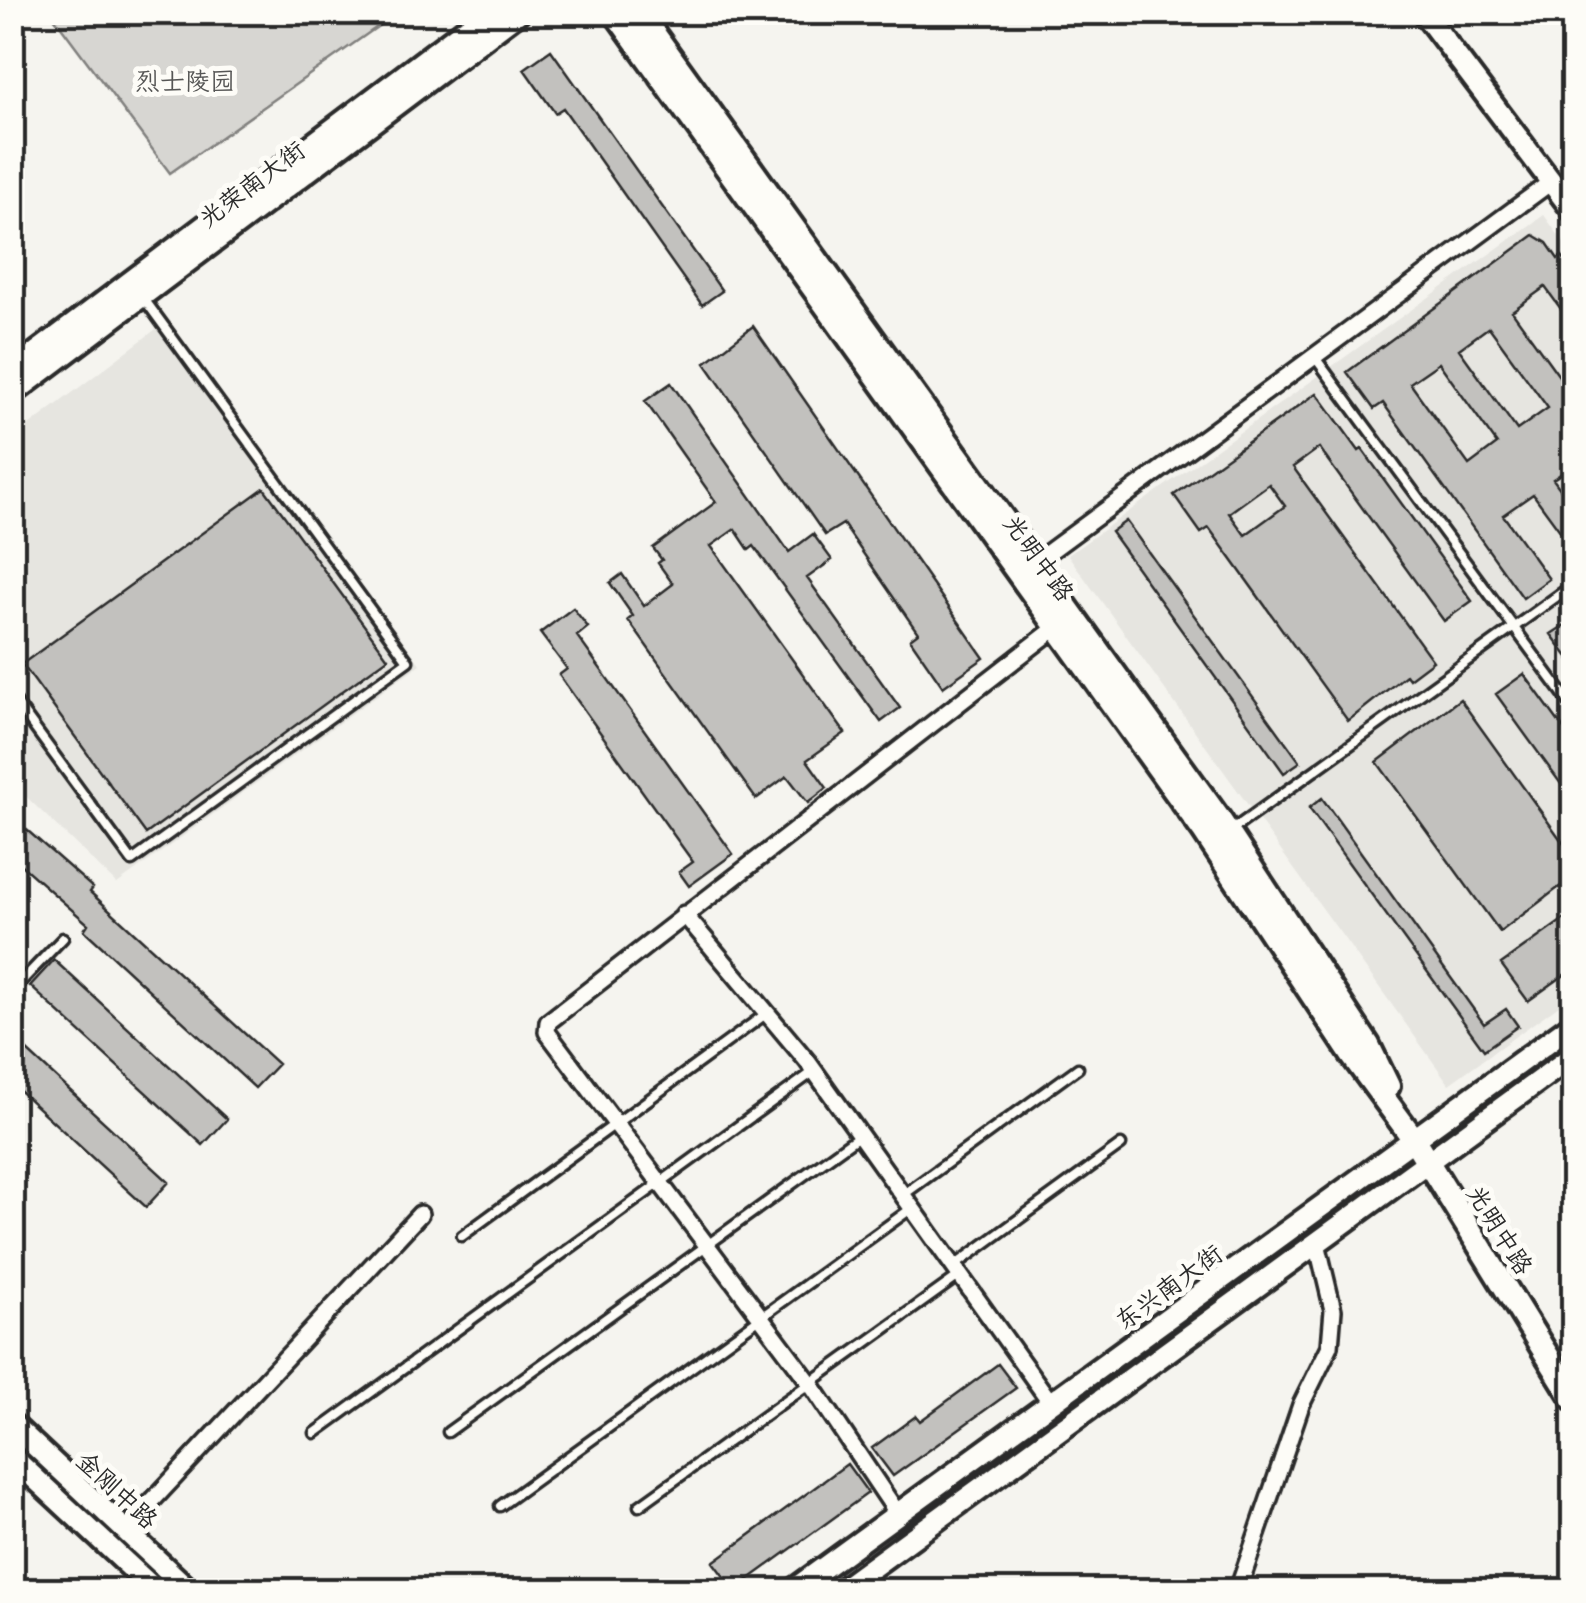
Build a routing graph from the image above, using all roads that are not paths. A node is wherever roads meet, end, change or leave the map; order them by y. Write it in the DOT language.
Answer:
graph roads {
  1 [pos="488,12"];
  2 [pos="519,12"];
  3 [pos="615,12"];
  4 [pos="638,12"];
  5 [pos="1423,12"];
  6 [pos="1551,182"];
  7 [pos="1574,212"];
  8 [pos="142,296"];
  9 [pos="1314,356"];
  10 [pos="12,371"];
  11 [pos="12,394"];
  12 [pos="1034,563"];
  13 [pos="1574,584"];
  14 [pos="1513,627"];
  15 [pos="1057,628"];
  16 [pos="12,697"];
  17 [pos="1574,709"];
  18 [pos="1228,832"];
  19 [pos="684,914"];
  20 [pos="63,938"];
  21 [pos="12,991"];
  22 [pos="767,1014"];
  23 [pos="1574,1023"];
  24 [pos="1574,1055"];
  25 [pos="1078,1068"];
  26 [pos="814,1071"];
  27 [pos="616,1124"];
  28 [pos="860,1135"];
  29 [pos="1413,1138"];
  30 [pos="1121,1145"];
  31 [pos="1428,1162"];
  32 [pos="660,1183"];
  33 [pos="907,1202"];
  34 [pos="420,1214"];
  35 [pos="462,1236"];
  36 [pos="1317,1243"];
  37 [pos="707,1246"];
  38 [pos="957,1271"];
  39 [pos="760,1317"];
  40 [pos="810,1383"];
  41 [pos="1574,1399"];
  42 [pos="1051,1403"];
  43 [pos="12,1424"];
  44 [pos="448,1432"];
  45 [pos="315,1433"];
  46 [pos="12,1457"];
  47 [pos="500,1506"];
  48 [pos="639,1506"];
  49 [pos="898,1514"];
  50 [pos="125,1530"];
  51 [pos="154,1590"];
  52 [pos="189,1590"];
  53 [pos="793,1590"];
  54 [pos="841,1590"];
  55 [pos="1238,1590"];
  1 -- 10 [label="street, 光荣南大街"];
  2 -- 8 [label="street, 光荣南大街"];
  3 -- 15 [label="main road, 光明中路"];
  4 -- 12 [label="main road, 光明中路"];
  5 -- 6 [label="street"];
  6 -- 7 [label="street"];
  6 -- 9 [label="street"];
  8 -- 11 [label="street, 光荣南大街"];
  8 -- 16 [label="lane"];
  9 -- 12 [label="street"];
  9 -- 14 [label="lane"];
  12 -- 18 [label="main road, 光明中路"];
  13 -- 14 [label="lane"];
  14 -- 17 [label="lane"];
  14 -- 18 [label="lane"];
  15 -- 19 [label="street"];
  15 -- 29 [label="main road, 光明中路"];
  18 -- 29 [label="main road, 光明中路"];
  19 -- 22 [label="street"];
  19 -- 27 [label="street"];
  20 -- 21 [label="lane"];
  22 -- 26 [label="street"];
  22 -- 27 [label="lane"];
  23 -- 29 [label="street, 东兴南大街"];
  24 -- 31 [label="street"];
  25 -- 33 [label="lane"];
  26 -- 28 [label="street"];
  26 -- 32 [label="lane"];
  27 -- 32 [label="street"];
  27 -- 35 [label="lane"];
  28 -- 33 [label="street"];
  28 -- 37 [label="lane"];
  29 -- 31 [label="main road, 光明中路"];
  29 -- 42 [label="street, 东兴南大街"];
  30 -- 38 [label="lane"];
  31 -- 36 [label="street"];
  31 -- 41 [label="main road, 光明中路"];
  32 -- 37 [label="street"];
  32 -- 45 [label="lane"];
  33 -- 38 [label="street"];
  33 -- 39 [label="lane"];
  34 -- 50 [label="street"];
  36 -- 54 [label="street"];
  36 -- 55 [label="street"];
  37 -- 39 [label="street"];
  37 -- 44 [label="lane"];
  38 -- 40 [label="lane"];
  38 -- 42 [label="street"];
  39 -- 40 [label="street"];
  39 -- 47 [label="lane"];
  40 -- 48 [label="lane"];
  40 -- 49 [label="street"];
  42 -- 49 [label="street, 东兴南大街"];
  43 -- 50 [label="street, 金刚中路"];
  46 -- 51 [label="street, 金刚中路"];
  49 -- 53 [label="street, 东兴南大街"];
  50 -- 52 [label="street, 金刚中路"];
}
